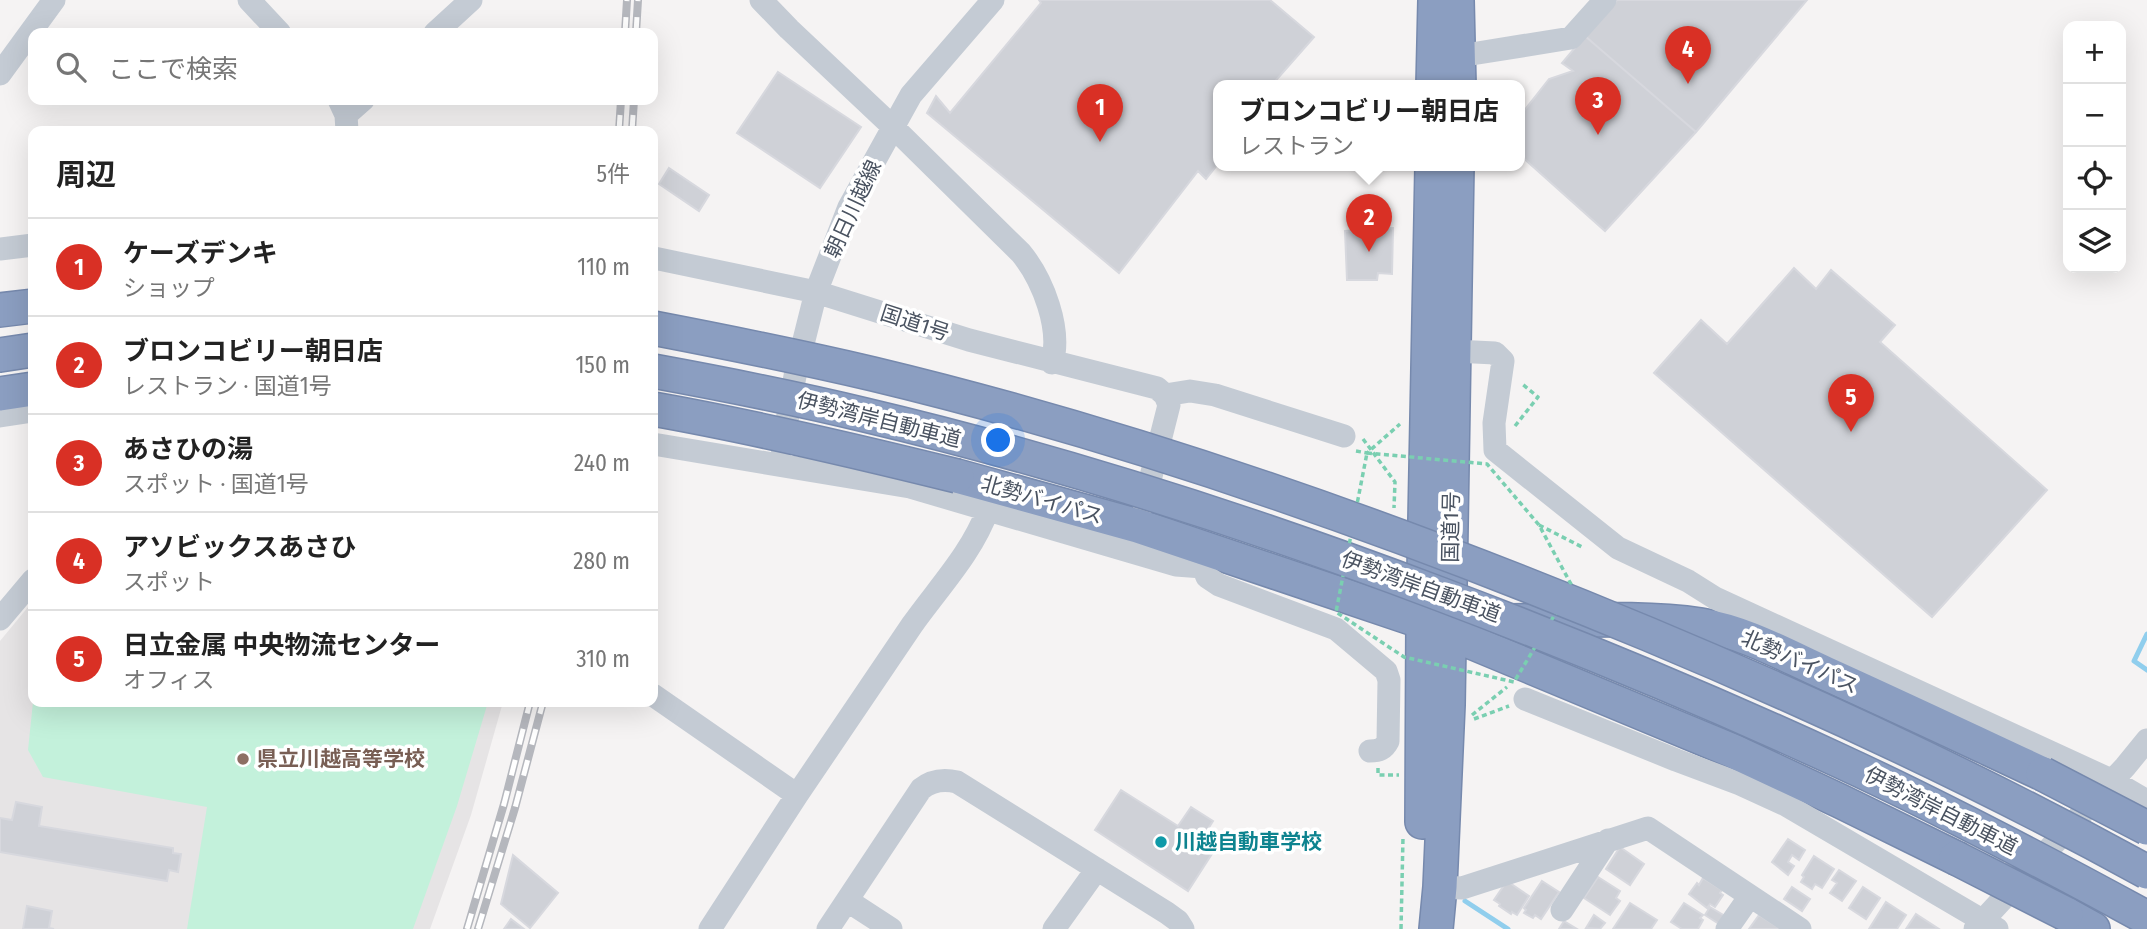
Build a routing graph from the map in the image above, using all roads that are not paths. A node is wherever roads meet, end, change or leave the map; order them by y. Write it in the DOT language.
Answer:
graph roads {
  1 [pos="54,0"];
  2 [pos="248,0"];
  3 [pos="471,0"];
  4 [pos="761,0"];
  5 [pos="993,0"];
  6 [pos="1435,0"];
  7 [pos="1457,0"];
  8 [pos="1605,0"];
  9 [pos="34,28"];
  10 [pos="275,28"];
  11 [pos="440,28"];
  12 [pos="28,36"];
  13 [pos="1459,71"];
  14 [pos="0,74"];
  15 [pos="1433,80"];
  16 [pos="893,127"];
  17 [pos="1432,171"];
  18 [pos="1457,171"];
  19 [pos="28,246"];
  20 [pos="0,249"];
  21 [pos="658,259"];
  22 [pos="816,292"];
  23 [pos="28,307"];
  24 [pos="0,310"];
  25 [pos="658,329"];
  26 [pos="28,351"];
  27 [pos="1454,351"];
  28 [pos="0,355"];
  29 [pos="1052,363"];
  30 [pos="658,372"];
  31 [pos="28,390"];
  32 [pos="0,394"];
  33 [pos="1165,395"];
  34 [pos="658,410"];
  35 [pos="28,412"];
  36 [pos="0,416"];
  37 [pos="1344,436"];
  38 [pos="658,445"];
  39 [pos="779,463"];
  40 [pos="988,509"];
  41 [pos="1138,526"];
  42 [pos="1209,559"];
  43 [pos="28,586"];
  44 [pos="1708,611"];
  45 [pos="0,619"];
  46 [pos="1441,625"];
  47 [pos="1517,687"];
  48 [pos="658,698"];
  49 [pos="1463,717"];
  50 [pos="1645,731"];
  51 [pos="2147,740"];
  52 [pos="1374,751"];
  53 [pos="2111,780"];
  54 [pos="797,795"];
  55 [pos="2147,802"];
  56 [pos="2147,828"];
  57 [pos="1608,840"];
  58 [pos="1097,869"];
  59 [pos="2147,872"];
  60 [pos="1440,887"];
  61 [pos="1750,896"];
  62 [pos="848,901"];
  63 [pos="1562,911"];
  64 [pos="2147,918"];
  65 [pos="2079,922"];
  66 [pos="1984,926"];
  67 [pos="1797,928"];
  68 [pos="710,929"];
  69 [pos="828,929"];
  70 [pos="891,929"];
  71 [pos="1054,929"];
  72 [pos="1183,929"];
  73 [pos="1420,929"];
  74 [pos="1436,929"];
  75 [pos="1727,929"];
  1 -- 9 [label="street"];
  2 -- 10 [label="street"];
  3 -- 11 [label="street"];
  4 -- 16 [label="street"];
  5 -- 16 [label="street, 朝日川越線"];
  6 -- 15 [label="highway"];
  7 -- 13 [label="highway"];
  8 -- 13 [label="street"];
  12 -- 14 [label="street"];
  16 -- 22 [label="street, 朝日川越線"];
  16 -- 29 [label="street"];
  17 -- 46 [label="highway, 国道1号"];
  18 -- 27 [label="highway, 国道1号"];
  19 -- 20 [label="street"];
  21 -- 22 [label="street, 国道1号"];
  22 -- 29 [label="street, 国道1号"];
  22 -- 39 [label="street"];
  23 -- 24 [label="highway"];
  25 -- 59 [label="highway, 伊勢湾岸自動車道, bridge"];
  26 -- 28 [label="highway"];
  27 -- 44 [label="street"];
  27 -- 46 [label="highway, 国道1号"];
  29 -- 33 [label="street, 国道1号"];
  30 -- 64 [label="highway, 伊勢湾岸自動車道, bridge"];
  31 -- 32 [label="highway"];
  33 -- 37 [label="street, 国道1号"];
  33 -- 41 [label="street"];
  34 -- 41 [label="highway, 北勢バイパス, bridge"];
  35 -- 36 [label="street"];
  38 -- 39 [label="street"];
  39 -- 40 [label="street"];
  40 -- 42 [label="street"];
  40 -- 54 [label="street"];
  41 -- 42 [label="highway, 北勢バイパス"];
  42 -- 46 [label="highway, 北勢バイパス"];
  42 -- 52 [label="street"];
  43 -- 45 [label="street"];
  44 -- 46 [label="highway, 北勢バイパス"];
  44 -- 53 [label="street"];
  44 -- 56 [label="highway, 北勢バイパス, bridge"];
  46 -- 47 [label="highway, 北勢バイパス"];
  46 -- 49 [label="highway, 国道1号"];
  46 -- 73 [label="highway, 国道1号"];
  47 -- 49 [label="highway"];
  47 -- 50 [label="highway, 北勢バイパス"];
  48 -- 54 [label="street"];
  49 -- 60 [label="highway, 国道1号"];
  50 -- 65 [label="highway, 北勢バイパス, bridge"];
  50 -- 66 [label="street"];
  51 -- 53 [label="street"];
  53 -- 55 [label="street"];
  53 -- 66 [label="street"];
  54 -- 68 [label="street"];
  57 -- 60 [label="street"];
  57 -- 61 [label="street"];
  57 -- 63 [label="street"];
  58 -- 62 [label="street"];
  58 -- 71 [label="street"];
  58 -- 72 [label="street"];
  60 -- 74 [label="highway, 国道1号"];
  61 -- 67 [label="street"];
  61 -- 75 [label="street"];
  62 -- 69 [label="street"];
  62 -- 70 [label="street"];
}
